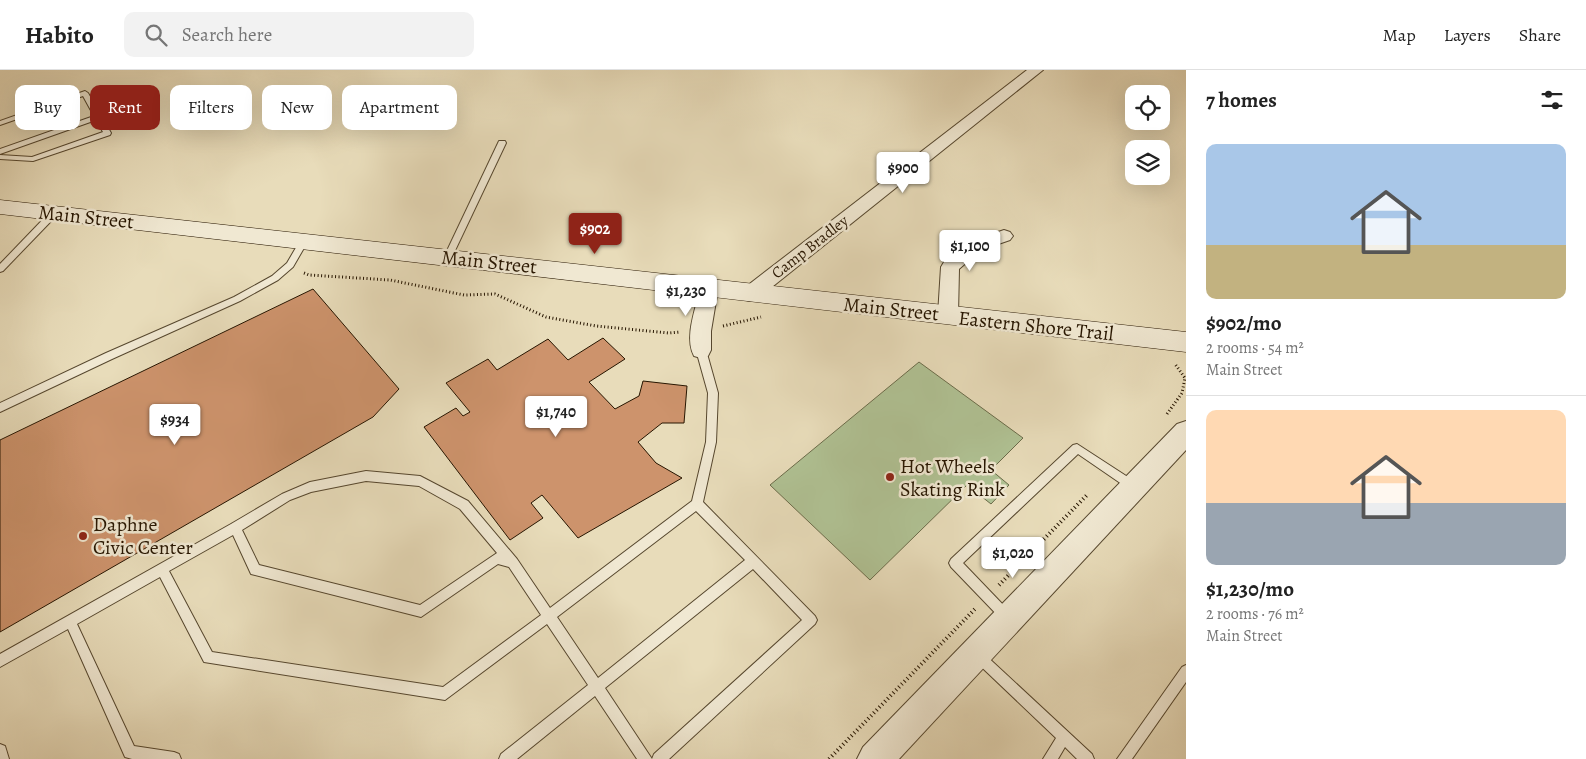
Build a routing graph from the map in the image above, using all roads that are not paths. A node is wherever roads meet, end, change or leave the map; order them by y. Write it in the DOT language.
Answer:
graph roads {
  1 [pos="1036,70"];
  2 [pos="90,102"];
  3 [pos="90,120"];
  4 [pos="0,123"];
  5 [pos="105,130"];
  6 [pos="502,143"];
  7 [pos="0,152"];
  8 [pos="0,157"];
  9 [pos="0,207"];
  10 [pos="54,213"];
  11 [pos="1004,236"];
  12 [pos="304,241"];
  13 [pos="448,257"];
  14 [pos="0,269"];
  15 [pos="709,289"];
  16 [pos="750,294"];
  17 [pos="948,315"];
  18 [pos="701,340"];
  19 [pos="1181,344"];
  20 [pos="0,408"];
  21 [pos="1175,426"];
  22 [pos="1123,479"];
  23 [pos="697,504"];
  24 [pos="235,528"];
  25 [pos="753,561"];
  26 [pos="513,563"];
  27 [pos="162,569"];
  28 [pos="998,607"];
  29 [pos="548,616"];
  30 [pos="70,621"];
  31 [pos="975,653"];
  32 [pos="0,661"];
  33 [pos="1186,671"];
  34 [pos="597,686"];
  35 [pos="1064,737"];
  36 [pos="0,750"];
  37 [pos="2,759"];
  38 [pos="174,759"];
  39 [pos="506,759"];
  40 [pos="645,759"];
  41 [pos="659,759"];
  42 [pos="875,759"];
  43 [pos="1050,759"];
  44 [pos="1088,759"];
  45 [pos="1124,759"];
  1 -- 16 [label="street, Camp Bradley"];
  2 -- 4 [label="lane"];
  3 -- 7 [label="lane"];
  5 -- 8 [label="lane"];
  6 -- 13 [label="lane"];
  9 -- 10 [label="main road, Main Street"];
  10 -- 12 [label="main road, Main Street"];
  10 -- 14 [label="lane"];
  11 -- 17 [label="street"];
  12 -- 13 [label="main road, Main Street"];
  12 -- 20 [label="lane"];
  13 -- 15 [label="main road, Main Street"];
  15 -- 16 [label="main road, Main Street"];
  15 -- 18 [label="street"];
  16 -- 17 [label="main road, Main Street"];
  17 -- 19 [label="main road, Main Street"];
  18 -- 23 [label="lane"];
  21 -- 22 [label="street"];
  22 -- 28 [label="street"];
  22 -- 28 [label="lane"];
  23 -- 25 [label="lane"];
  23 -- 29 [label="lane"];
  24 -- 26 [label="lane"];
  24 -- 26 [label="lane"];
  24 -- 27 [label="lane"];
  25 -- 34 [label="lane"];
  25 -- 41 [label="lane"];
  26 -- 29 [label="lane"];
  27 -- 29 [label="lane"];
  27 -- 30 [label="lane"];
  28 -- 31 [label="street"];
  29 -- 34 [label="lane"];
  30 -- 32 [label="lane"];
  30 -- 38 [label="lane"];
  31 -- 35 [label="lane"];
  31 -- 42 [label="street"];
  33 -- 45 [label="lane"];
  34 -- 39 [label="lane"];
  34 -- 40 [label="lane"];
  35 -- 43 [label="lane"];
  35 -- 44 [label="lane"];
  36 -- 37 [label="lane"];
}
